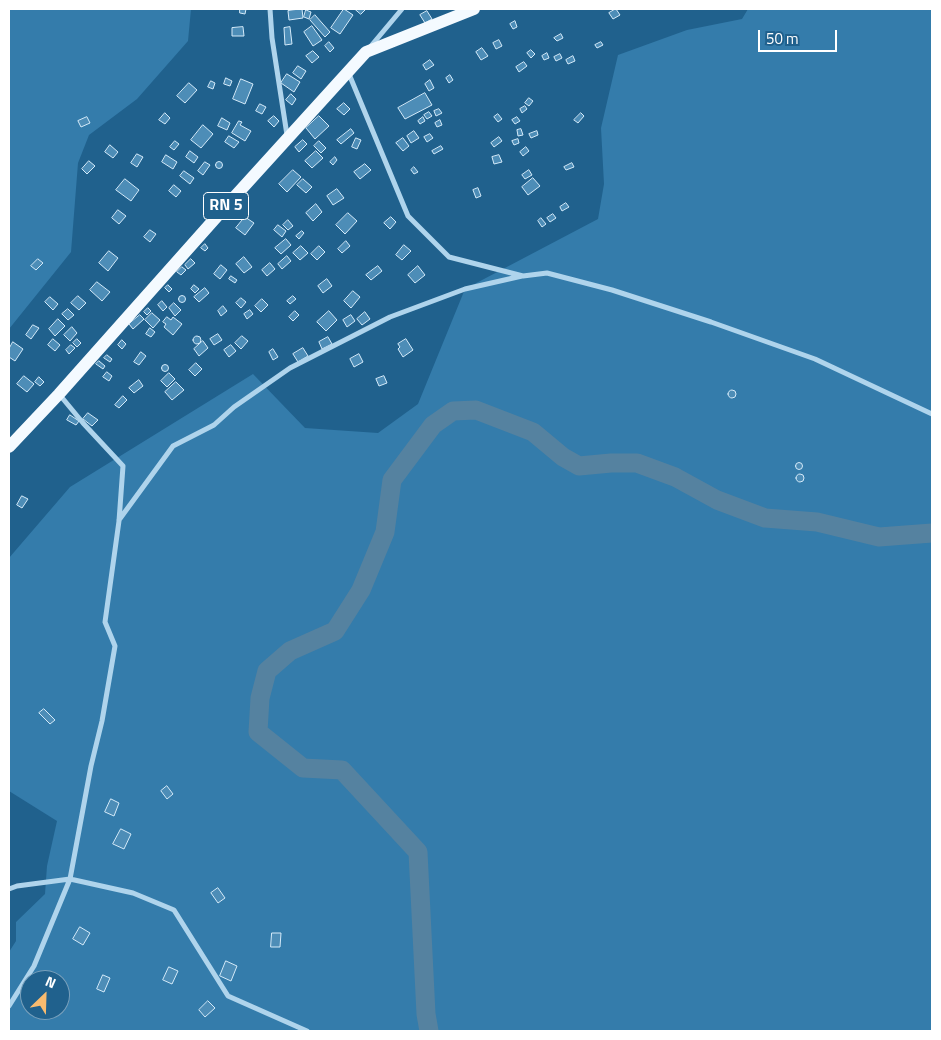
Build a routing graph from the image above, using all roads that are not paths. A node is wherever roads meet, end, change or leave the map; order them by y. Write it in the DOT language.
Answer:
graph roads {
  1 [pos="270,9"];
  2 [pos="402,9"];
  3 [pos="474,9"];
  4 [pos="366,52"];
  5 [pos="348,71"];
  6 [pos="288,138"];
  7 [pos="523,276"];
  8 [pos="59,394"];
  9 [pos="932,414"];
  10 [pos="9,447"];
  11 [pos="119,521"];
  12 [pos="70,879"];
  13 [pos="9,889"];
  14 [pos="9,1006"];
  15 [pos="306,1031"];
  1 -- 6 [label="street"];
  2 -- 4 [label="street"];
  3 -- 4 [label="main road, RN 5"];
  4 -- 5 [label="main road, RN 5"];
  5 -- 6 [label="main road, RN 5"];
  5 -- 7 [label="street"];
  6 -- 8 [label="main road, RN 5"];
  7 -- 9 [label="street"];
  7 -- 11 [label="street"];
  8 -- 10 [label="main road, RN 5"];
  8 -- 11 [label="street"];
  11 -- 12 [label="street"];
  12 -- 13 [label="street"];
  12 -- 14 [label="street"];
  12 -- 15 [label="street"];
}
